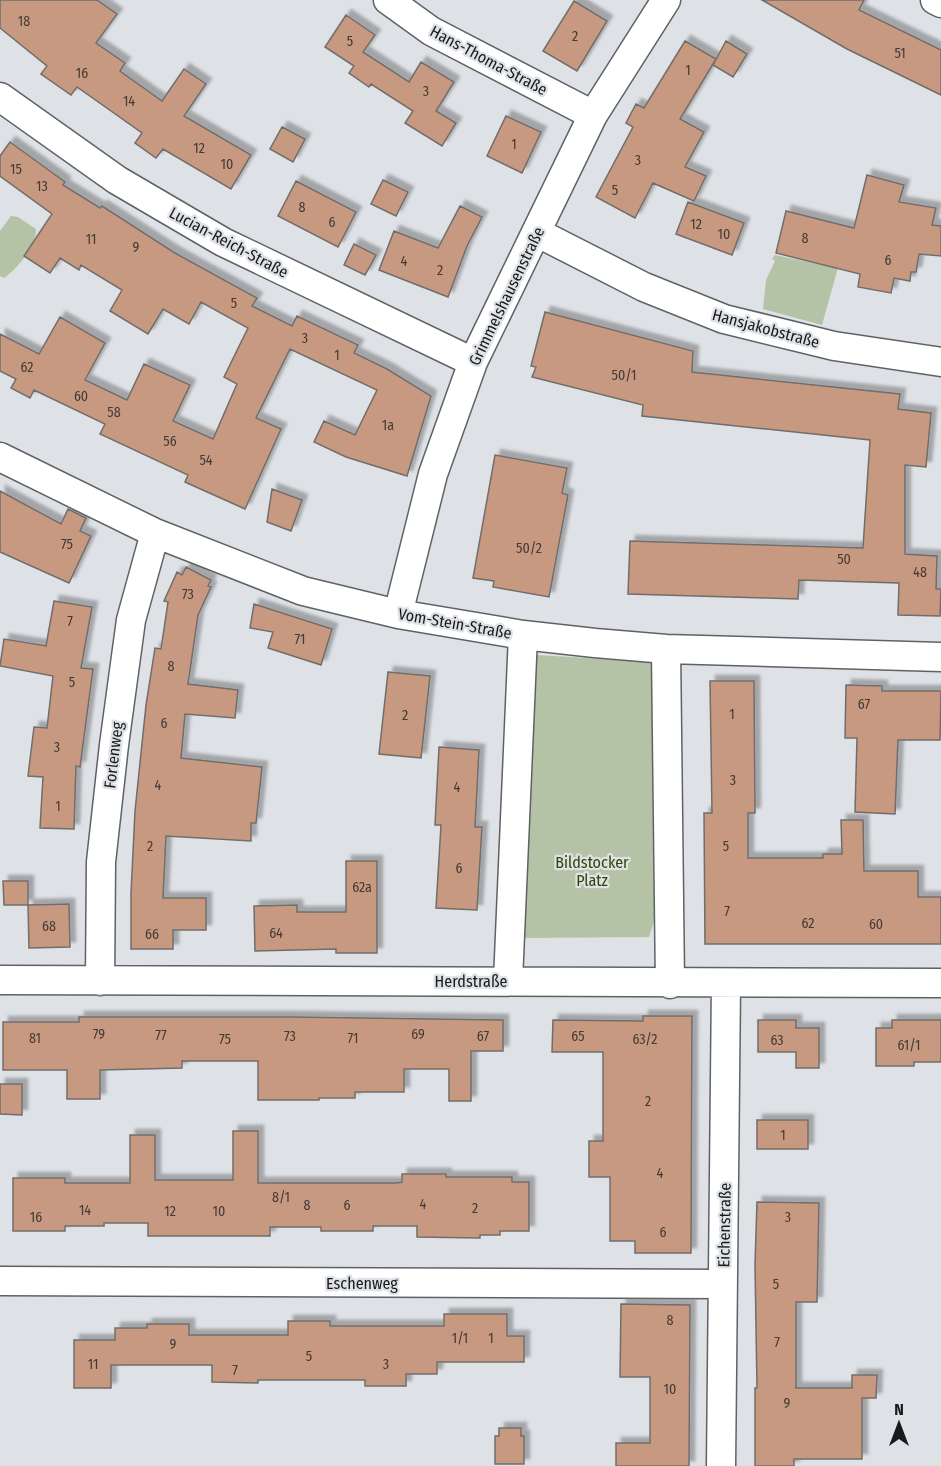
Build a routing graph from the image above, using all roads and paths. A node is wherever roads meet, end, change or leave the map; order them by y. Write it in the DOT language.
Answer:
graph roads {
  1 [pos="388,0"];
  2 [pos="666,0"];
  3 [pos="935,0"];
  4 [pos="941,3"];
  5 [pos="0,97"];
  6 [pos="593,115"];
  7 [pos="536,232"];
  8 [pos="473,362"];
  9 [pos="941,362"];
  10 [pos="0,457"];
  11 [pos="155,533"];
  12 [pos="398,614"];
  13 [pos="523,635"];
  14 [pos="666,649"];
  15 [pos="941,657"];
  16 [pos="0,980"];
  17 [pos="100,981"];
  18 [pos="508,981"];
  19 [pos="726,983"];
  20 [pos="670,984"];
  21 [pos="941,984"];
  22 [pos="0,1281"];
  23 [pos="723,1284"];
  24 [pos="721,1466"];
  1 -- 6 [label="street, Hans-Thoma-Straße"];
  2 -- 6 [label="street, Grimmelshausenstraße"];
  3 -- 4 [label="street"];
  5 -- 8 [label="street, Lucian-Reich-Straße"];
  6 -- 7 [label="street, Grimmelshausenstraße"];
  7 -- 8 [label="street, Grimmelshausenstraße"];
  7 -- 9 [label="street, Hansjakobstraße"];
  8 -- 12 [label="street, Grimmelshausenstraße"];
  10 -- 11 [label="street, Vom-Stein-Straße"];
  11 -- 12 [label="street, Vom-Stein-Straße"];
  11 -- 17 [label="street, Forlenweg"];
  12 -- 13 [label="street, Vom-Stein-Straße"];
  13 -- 14 [label="street, Vom-Stein-Straße"];
  13 -- 18 [label="street"];
  14 -- 15 [label="street, Vom-Stein-Straße"];
  14 -- 20 [label="street"];
  16 -- 17 [label="street, Herdstraße"];
  17 -- 18 [label="street, Herdstraße"];
  18 -- 20 [label="street, Herdstraße"];
  19 -- 20 [label="street, Herdstraße"];
  19 -- 21 [label="street, Herdstraße"];
  19 -- 23 [label="street, Eichenstraße"];
  22 -- 23 [label="street, Eschenweg"];
  23 -- 24 [label="street, Eichenstraße"];
}
